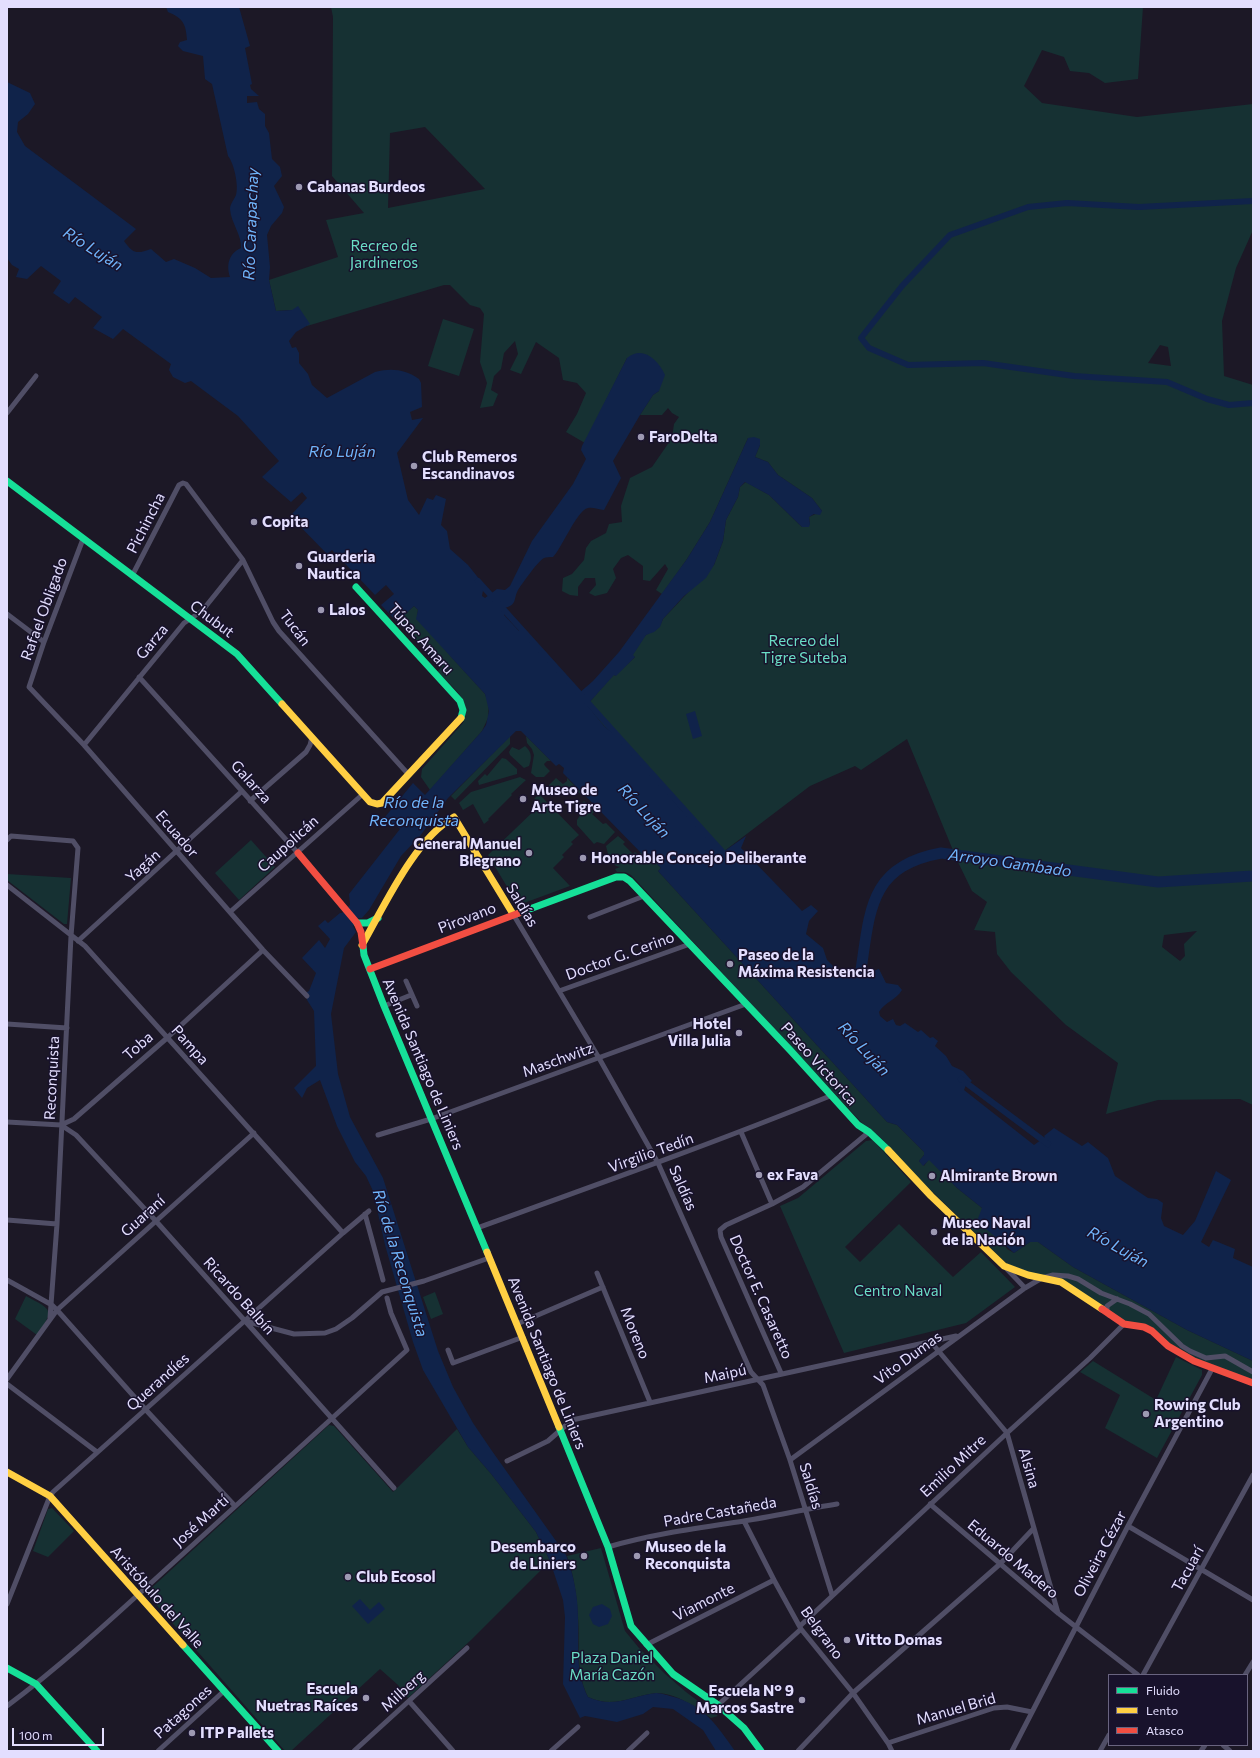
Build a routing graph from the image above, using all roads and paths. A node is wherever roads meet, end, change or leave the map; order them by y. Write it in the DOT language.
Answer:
graph roads {
  1 [pos="36,376"];
  2 [pos="7,413"];
  3 [pos="7,481"];
  4 [pos="182,483"];
  5 [pos="83,539"];
  6 [pos="243,560"];
  7 [pos="132,576"];
  8 [pos="356,587"];
  9 [pos="7,614"];
  10 [pos="190,619"];
  11 [pos="44,642"];
  12 [pos="139,677"];
  13 [pos="29,687"];
  14 [pos="312,737"];
  15 [pos="84,744"];
  16 [pos="409,775"];
  17 [pos="242,792"];
  18 [pos="363,794"];
  19 [pos="250,801"];
  20 [pos="7,839"];
  21 [pos="177,852"];
  22 [pos="298,853"];
  23 [pos="620,876"];
  24 [pos="7,885"];
  25 [pos="644,896"];
  26 [pos="230,912"];
  27 [pos="513,914"];
  28 [pos="590,917"];
  29 [pos="378,918"];
  30 [pos="357,923"];
  31 [pos="71,936"];
  32 [pos="78,941"];
  33 [pos="690,944"];
  34 [pos="362,945"];
  35 [pos="263,950"];
  36 [pos="370,969"];
  37 [pos="406,981"];
  38 [pos="559,991"];
  39 [pos="411,995"];
  40 [pos="307,996"];
  41 [pos="746,1004"];
  42 [pos="384,1006"];
  43 [pos="417,1006"];
  44 [pos="7,1024"];
  45 [pos="67,1028"];
  46 [pos="167,1038"];
  47 [pos="599,1058"];
  48 [pos="830,1096"];
  49 [pos="431,1119"];
  50 [pos="7,1122"];
  51 [pos="61,1125"];
  52 [pos="740,1132"];
  53 [pos="869,1132"];
  54 [pos="254,1133"];
  55 [pos="378,1135"];
  56 [pos="658,1163"];
  57 [pos="772,1204"];
  58 [pos="7,1220"];
  59 [pos="155,1220"];
  60 [pos="57,1224"];
  61 [pos="477,1228"];
  62 [pos="343,1233"];
  63 [pos="489,1258"];
  64 [pos="1004,1266"];
  65 [pos="597,1273"];
  66 [pos="1042,1278"];
  67 [pos="7,1280"];
  68 [pos="383,1280"];
  69 [pos="603,1287"];
  70 [pos="1025,1288"];
  71 [pos="387,1298"];
  72 [pos="1116,1299"];
  73 [pos="52,1305"];
  74 [pos="57,1310"];
  75 [pos="1109,1315"];
  76 [pos="50,1318"];
  77 [pos="244,1321"];
  78 [pos="517,1324"];
  79 [pos="1124,1324"];
  80 [pos="960,1335"];
  81 [pos="523,1337"];
  82 [pos="931,1342"];
  83 [pos="448,1350"];
  84 [pos="938,1351"];
  85 [pos="1212,1369"];
  86 [pos="1253,1372"];
  87 [pos="781,1373"];
  88 [pos="7,1379"];
  89 [pos="758,1379"];
  90 [pos="7,1384"];
  91 [pos="1253,1384"];
  92 [pos="650,1402"];
  93 [pos="146,1410"];
  94 [pos="332,1419"];
  95 [pos="560,1430"];
  96 [pos="1007,1433"];
  97 [pos="97,1452"];
  98 [pos="790,1460"];
  99 [pos="507,1462"];
  100 [pos="7,1472"];
  101 [pos="1253,1475"];
  102 [pos="394,1488"];
  103 [pos="50,1496"];
  104 [pos="837,1504"];
  105 [pos="930,1504"];
  106 [pos="235,1506"];
  107 [pos="805,1510"];
  108 [pos="744,1520"];
  109 [pos="1128,1526"];
  110 [pos="1034,1528"];
  111 [pos="608,1547"];
  112 [pos="1000,1564"];
  113 [pos="1201,1569"];
  114 [pos="774,1580"];
  115 [pos="137,1595"];
  116 [pos="832,1595"];
  117 [pos="1253,1600"];
  118 [pos="7,1604"];
  119 [pos="1058,1613"];
  120 [pos="1076,1626"];
  121 [pos="800,1627"];
  122 [pos="646,1645"];
  123 [pos="467,1648"];
  124 [pos="1253,1662"];
  125 [pos="7,1668"];
  126 [pos="1137,1674"];
  127 [pos="1145,1674"];
  128 [pos="1246,1674"];
  129 [pos="36,1684"];
  130 [pos="224,1691"];
  131 [pos="853,1693"];
  132 [pos="409,1701"];
  133 [pos="7,1706"];
  134 [pos="718,1706"];
  135 [pos="1032,1712"];
  136 [pos="578,1726"];
  137 [pos="647,1733"];
  138 [pos="1108,1737"];
  139 [pos="888,1743"];
  140 [pos="97,1751"];
  141 [pos="158,1751"];
  142 [pos="278,1751"];
  143 [pos="354,1751"];
  144 [pos="453,1751"];
  145 [pos="551,1751"];
  146 [pos="628,1751"];
  147 [pos="761,1751"];
  148 [pos="798,1751"];
  149 [pos="892,1751"];
  150 [pos="1012,1751"];
  151 [pos="1100,1751"];
  1 -- 2 [label="street"];
  3 -- 5 [label="street, Chubut"];
  4 -- 6 [label="street, Tucán"];
  4 -- 7 [label="street, Pichincha"];
  5 -- 7 [label="street, Chubut"];
  5 -- 11 [label="street, Rafael Obligado"];
  6 -- 10 [label="street, Garza"];
  6 -- 16 [label="street, Tucán"];
  7 -- 10 [label="street, Chubut"];
  8 -- 16 [label="street, Túpac Amaru"];
  9 -- 11 [label="street"];
  10 -- 12 [label="street, Garza"];
  10 -- 14 [label="street, Chubut"];
  11 -- 13 [label="street, Rafael Obligado"];
  12 -- 15 [label="street, Garza"];
  12 -- 17 [label="street, Galarza"];
  13 -- 15 [label="street, Ecuador"];
  14 -- 18 [label="street, Chubut"];
  14 -- 19 [label="street"];
  15 -- 21 [label="street, Ecuador"];
  16 -- 18 [label="street, Chubut"];
  17 -- 19 [label="street, Galarza"];
  17 -- 21 [label="street, Yagán"];
  18 -- 22 [label="street, Caupolicán"];
  19 -- 22 [label="street, Galarza"];
  20 -- 31 [label="street, Reconquista"];
  21 -- 26 [label="street, Ecuador"];
  21 -- 32 [label="street, Yagán"];
  22 -- 26 [label="street, Caupolicán"];
  22 -- 30 [label="street, Galarza"];
  23 -- 25 [label="street, Paseo Victorica"];
  23 -- 27 [label="street, Pirovano"];
  24 -- 31 [label="street, Pampa"];
  25 -- 28 [label="street"];
  25 -- 33 [label="street, Paseo Victorica"];
  26 -- 35 [label="street, Ecuador"];
  27 -- 29 [label="street, Saldías"];
  27 -- 36 [label="street, Pirovano"];
  27 -- 38 [label="street, Saldías"];
  29 -- 30 [label="street"];
  29 -- 34 [label="street"];
  30 -- 34 [label="street, Avenida Santiago de Liniers"];
  31 -- 32 [label="street, Pampa"];
  31 -- 45 [label="street, Reconquista"];
  32 -- 46 [label="street, Pampa"];
  33 -- 38 [label="street, Doctor G. Cerino"];
  33 -- 41 [label="street, Paseo Victorica"];
  34 -- 36 [label="street, Avenida Santiago de Liniers"];
  35 -- 40 [label="street, Ecuador"];
  35 -- 46 [label="street, Toba"];
  36 -- 42 [label="street, Avenida Santiago de Liniers"];
  37 -- 39 [label="street"];
  38 -- 47 [label="street, Saldías"];
  39 -- 42 [label="street"];
  39 -- 43 [label="street"];
  41 -- 47 [label="street, Maschwitz"];
  41 -- 48 [label="street, Paseo Victorica"];
  42 -- 49 [label="street, Avenida Santiago de Liniers"];
  44 -- 45 [label="street"];
  45 -- 51 [label="street, Reconquista"];
  46 -- 51 [label="street, Toba"];
  46 -- 54 [label="street, Pampa"];
  47 -- 49 [label="street, Maschwitz"];
  47 -- 56 [label="street, Saldías"];
  48 -- 52 [label="street, Virgilio Tedín"];
  48 -- 53 [label="street, Paseo Victorica"];
  49 -- 55 [label="street, Maschwitz"];
  49 -- 61 [label="street, Avenida Santiago de Liniers"];
  50 -- 51 [label="street"];
  51 -- 59 [label="street, Ricardo Balbín"];
  51 -- 60 [label="street, Reconquista"];
  52 -- 56 [label="street, Virgilio Tedín"];
  52 -- 57 [label="street"];
  53 -- 57 [label="street"];
  53 -- 64 [label="street, Paseo Victorica"];
  54 -- 59 [label="street, Guaraní"];
  54 -- 62 [label="street, Pampa"];
  56 -- 61 [label="street, Virgilio Tedín"];
  56 -- 89 [label="street, Saldías"];
  57 -- 87 [label="street, Doctor E. Casaretto"];
  58 -- 60 [label="street"];
  59 -- 74 [label="street, Guaraní"];
  59 -- 77 [label="street, Ricardo Balbín"];
  60 -- 73 [label="street, Reconquista"];
  61 -- 63 [label="street, Avenida Santiago de Liniers"];
  62 -- 68 [label="street, Querandíes"];
  62 -- 77 [label="street, Querandíes"];
  63 -- 77 [label="street"];
  63 -- 78 [label="street, Avenida Santiago de Liniers"];
  64 -- 66 [label="street, Paseo Victorica"];
  64 -- 70 [label="street, Paseo Victorica"];
  65 -- 69 [label="street, Moreno"];
  66 -- 70 [label="street, Vito Dumas"];
  66 -- 72 [label="street, Paseo Victorica"];
  66 -- 75 [label="street, Paseo Victorica"];
  67 -- 73 [label="street"];
  69 -- 78 [label="street"];
  69 -- 92 [label="street, Moreno"];
  70 -- 80 [label="street, Vito Dumas"];
  71 -- 94 [label="street, José Martí"];
  72 -- 75 [label="street"];
  72 -- 86 [label="street, Paseo Victorica"];
  73 -- 74 [label="street"];
  73 -- 76 [label="street, Reconquista"];
  74 -- 76 [label="street, Guaraní"];
  74 -- 93 [label="street"];
  75 -- 79 [label="street, Paseo Victorica"];
  76 -- 88 [label="street, Guaraní"];
  77 -- 93 [label="street, Querandíes"];
  77 -- 94 [label="street, Ricardo Balbín"];
  78 -- 81 [label="street, Avenida Santiago de Liniers"];
  79 -- 85 [label="street, Paseo Victorica"];
  79 -- 96 [label="street, Emilio Mitre"];
  80 -- 82 [label="street, Maipú"];
  80 -- 84 [label="street, Vito Dumas"];
  81 -- 83 [label="street"];
  81 -- 95 [label="street, Avenida Santiago de Liniers"];
  82 -- 84 [label="street, Alsina"];
  82 -- 87 [label="street, Maipú"];
  84 -- 96 [label="street, Alsina"];
  84 -- 98 [label="street, Vito Dumas"];
  85 -- 91 [label="street, Paseo Victorica"];
  85 -- 109 [label="street, Oliveira Cézar"];
  87 -- 89 [label="street, Maipú"];
  89 -- 92 [label="street, Maipú"];
  89 -- 98 [label="street, Saldías"];
  90 -- 97 [label="street"];
  92 -- 95 [label="street, Maipú"];
  93 -- 97 [label="street, Querandíes"];
  93 -- 106 [label="street"];
  94 -- 102 [label="street, Ricardo Balbín"];
  94 -- 106 [label="street, José Martí"];
  95 -- 99 [label="street, Maipú"];
  95 -- 111 [label="street, Avenida Santiago de Liniers"];
  96 -- 105 [label="street, Emilio Mitre"];
  96 -- 110 [label="street, Alsina"];
  97 -- 103 [label="street, Querandíes"];
  98 -- 107 [label="street, Saldías"];
  100 -- 103 [label="street, Aristóbulo del Valle"];
  101 -- 113 [label="street, Tacuarí"];
  103 -- 115 [label="street, Aristóbulo del Valle"];
  103 -- 118 [label="street, Querandíes"];
  104 -- 107 [label="street, Padre Castañeda"];
  105 -- 112 [label="street, Eduardo Madero"];
  105 -- 116 [label="street, Emilio Mitre"];
  106 -- 115 [label="street, José Martí"];
  107 -- 108 [label="street, Padre Castañeda"];
  107 -- 116 [label="street, Saldías"];
  108 -- 111 [label="street, Padre Castañeda"];
  108 -- 114 [label="street, Belgrano"];
  109 -- 113 [label="street"];
  109 -- 120 [label="street, Oliveira Cézar"];
  110 -- 112 [label="street"];
  110 -- 119 [label="street, Alsina"];
  111 -- 122 [label="street, Avenida Santiago de Liniers"];
  112 -- 119 [label="street, Eduardo Madero"];
  112 -- 131 [label="street"];
  113 -- 117 [label="street"];
  113 -- 127 [label="street, Tacuarí"];
  114 -- 121 [label="street, Belgrano"];
  114 -- 122 [label="street, Viamonte"];
  115 -- 129 [label="street, José Martí"];
  115 -- 130 [label="street, Aristóbulo del Valle"];
  116 -- 121 [label="street, Emilio Mitre"];
  119 -- 120 [label="street, Eduardo Madero"];
  120 -- 126 [label="street, Eduardo Madero"];
  120 -- 135 [label="street, Oliveira Cézar"];
  121 -- 131 [label="street, Belgrano"];
  121 -- 134 [label="street, Emilio Mitre"];
  122 -- 134 [label="street, Avenida Santiago de Liniers"];
  123 -- 132 [label="street, Milberg"];
  124 -- 128 [label="street"];
  125 -- 129 [label="street"];
  129 -- 133 [label="street, José Martí"];
  129 -- 140 [label="street"];
  130 -- 141 [label="street, Patagones"];
  130 -- 142 [label="street, Aristóbulo del Valle"];
  131 -- 139 [label="street, Belgrano"];
  131 -- 148 [label="street"];
  132 -- 143 [label="street, Milberg"];
  132 -- 144 [label="street"];
  134 -- 147 [label="street, Avenida Santiago de Liniers"];
  135 -- 139 [label="street, Manuel Brid"];
  135 -- 150 [label="street, Oliveira Cézar"];
  136 -- 145 [label="street"];
  137 -- 146 [label="street"];
  138 -- 151 [label="street"];
  139 -- 149 [label="street, Belgrano"];
}
